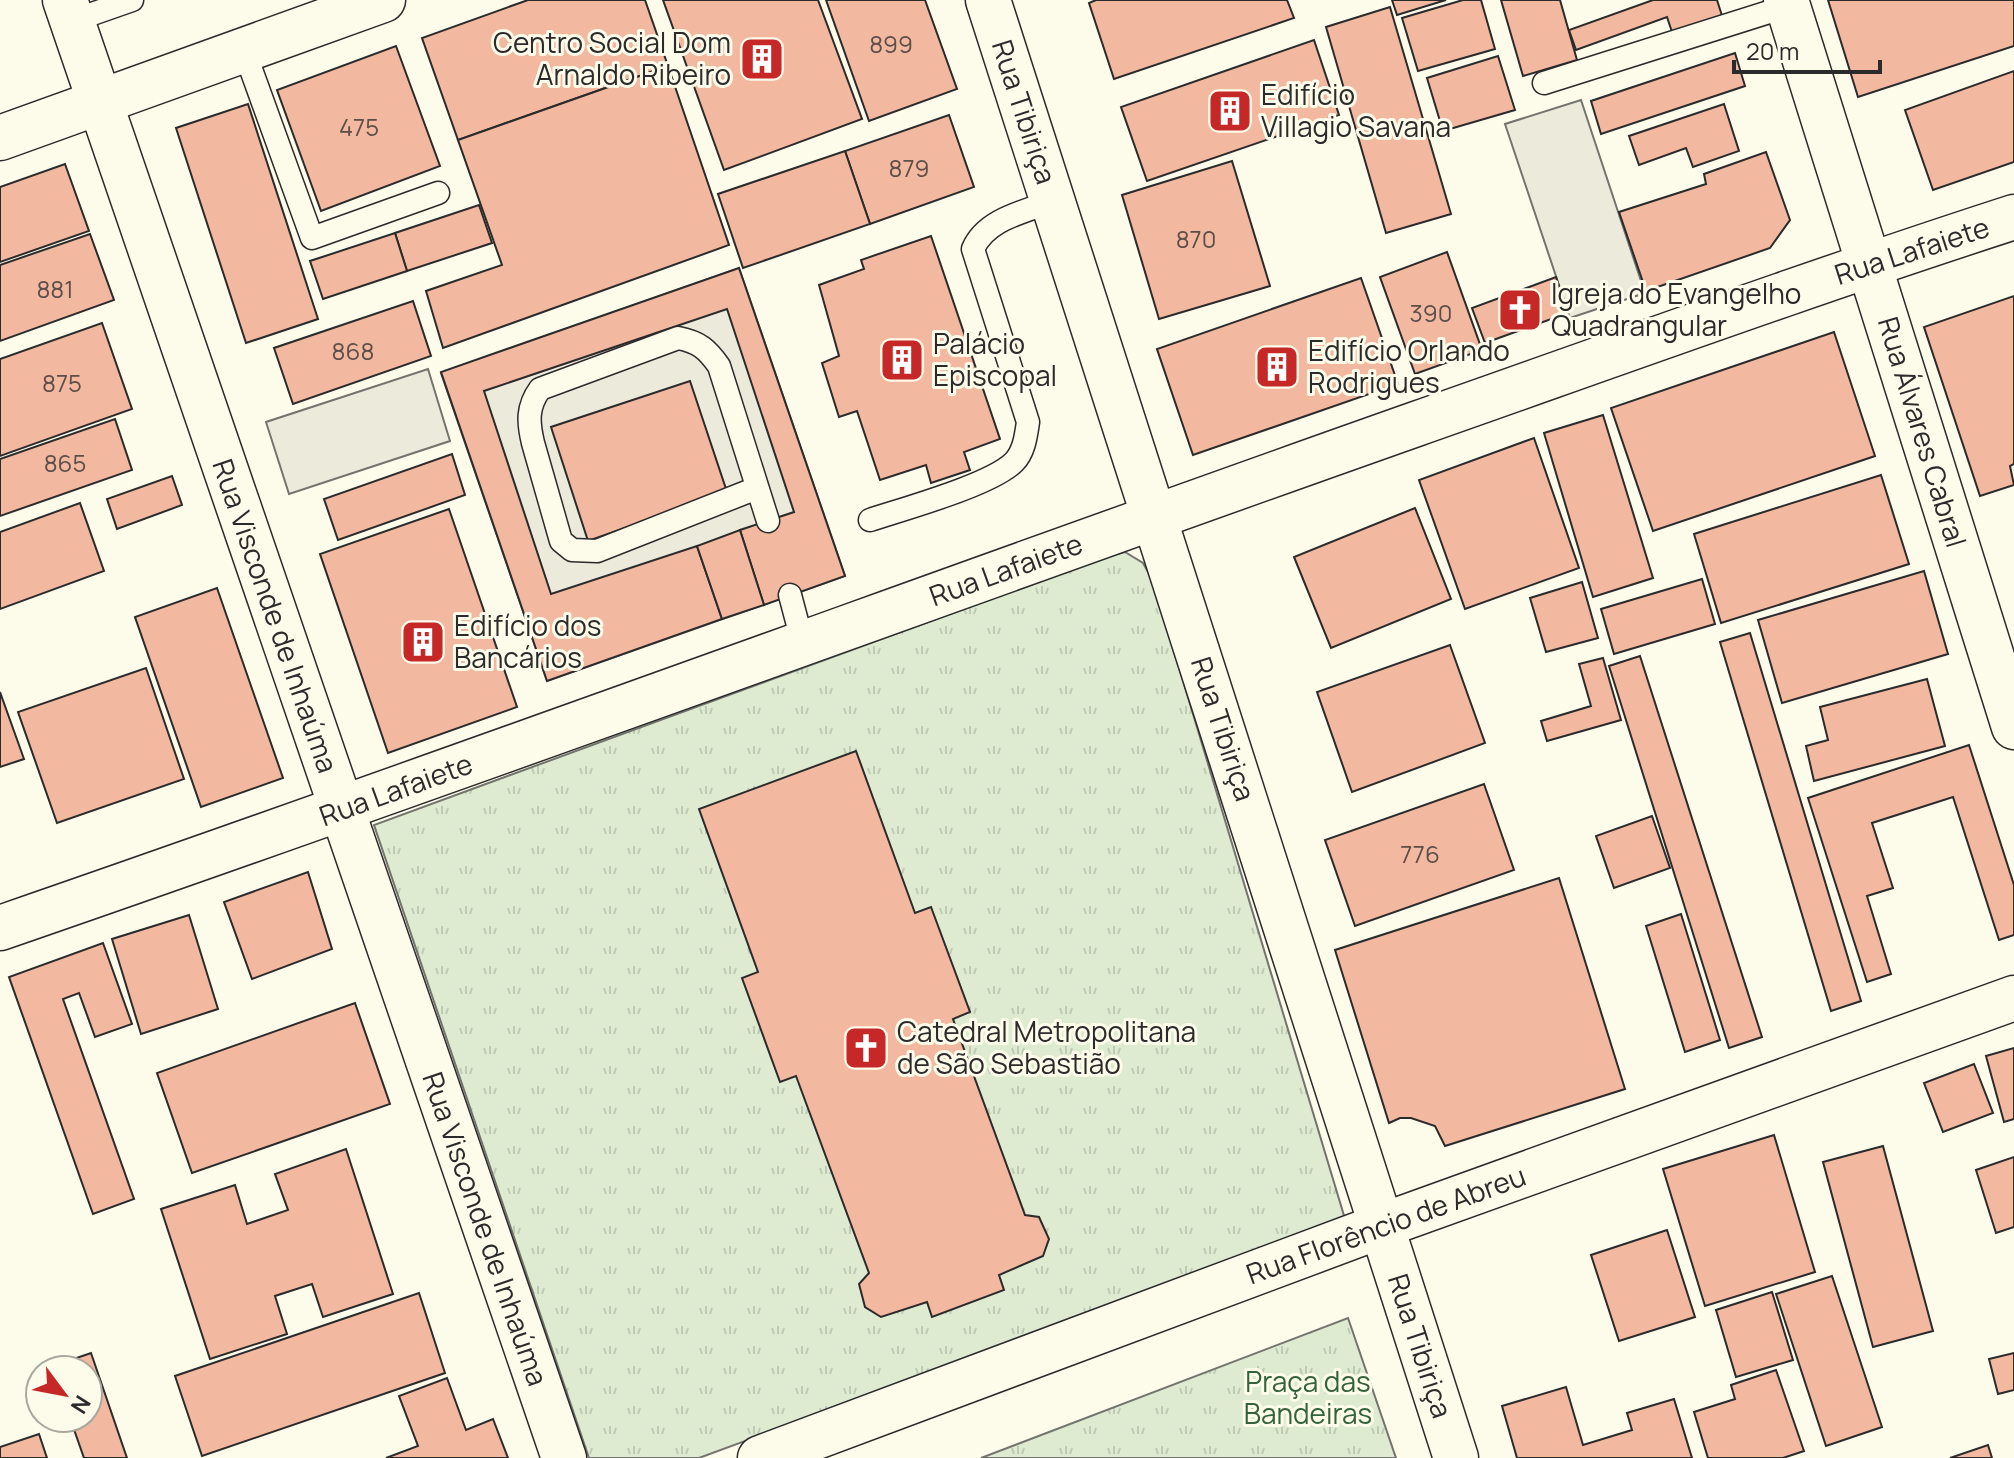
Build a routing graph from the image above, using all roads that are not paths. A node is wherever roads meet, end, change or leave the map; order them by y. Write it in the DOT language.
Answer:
graph roads {
  1 [pos="132,0"];
  2 [pos="383,0"];
  3 [pos="988,0"];
  4 [pos="1787,3"];
  5 [pos="68,11"];
  6 [pos="308,13"];
  7 [pos="244,50"];
  8 [pos="1544,83"];
  9 [pos="101,102"];
  10 [pos="0,138"];
  11 [pos="438,193"];
  12 [pos="1053,201"];
  13 [pos="2014,217"];
  14 [pos="1870,264"];
  15 [pos="757,488"];
  16 [pos="1155,516"];
  17 [pos="870,520"];
  18 [pos="768,521"];
  19 [pos="790,595"];
  20 [pos="803,644"];
  21 [pos="2014,727"];
  22 [pos="341,810"];
  23 [pos="0,928"];
  24 [pos="2014,998"];
  25 [pos="1381,1226"];
  26 [pos="564,1458"];
  27 [pos="760,1458"];
  28 [pos="1456,1458"];
  1 -- 5 [label="lane"];
  2 -- 6 [label="street"];
  3 -- 12 [label="street, Rua Tibiriça"];
  4 -- 8 [label="lane"];
  4 -- 14 [label="street, Rua Álvares Cabral"];
  5 -- 9 [label="street, Rua Visconde de Inhaúma"];
  6 -- 7 [label="street"];
  7 -- 9 [label="street"];
  7 -- 11 [label="lane"];
  9 -- 10 [label="street"];
  9 -- 22 [label="street, Rua Visconde de Inhaúma"];
  12 -- 16 [label="street, Rua Tibiriça"];
  12 -- 17 [label="lane"];
  13 -- 14 [label="street, Rua Lafaiete"];
  14 -- 16 [label="street, Rua Lafaiete"];
  14 -- 21 [label="street, Rua Álvares Cabral"];
  15 -- 15 [label="lane"];
  15 -- 18 [label="lane"];
  16 -- 20 [label="street, Rua Lafaiete"];
  16 -- 25 [label="street, Rua Tibiriça"];
  19 -- 20 [label="lane"];
  20 -- 22 [label="street, Rua Lafaiete"];
  22 -- 23 [label="street, Rua Lafaiete"];
  22 -- 26 [label="street, Rua Visconde de Inhaúma"];
  24 -- 25 [label="street, Rua Florêncio de Abreu"];
  25 -- 27 [label="street, Rua Florêncio de Abreu"];
  25 -- 28 [label="street, Rua Tibiriça"];
}
